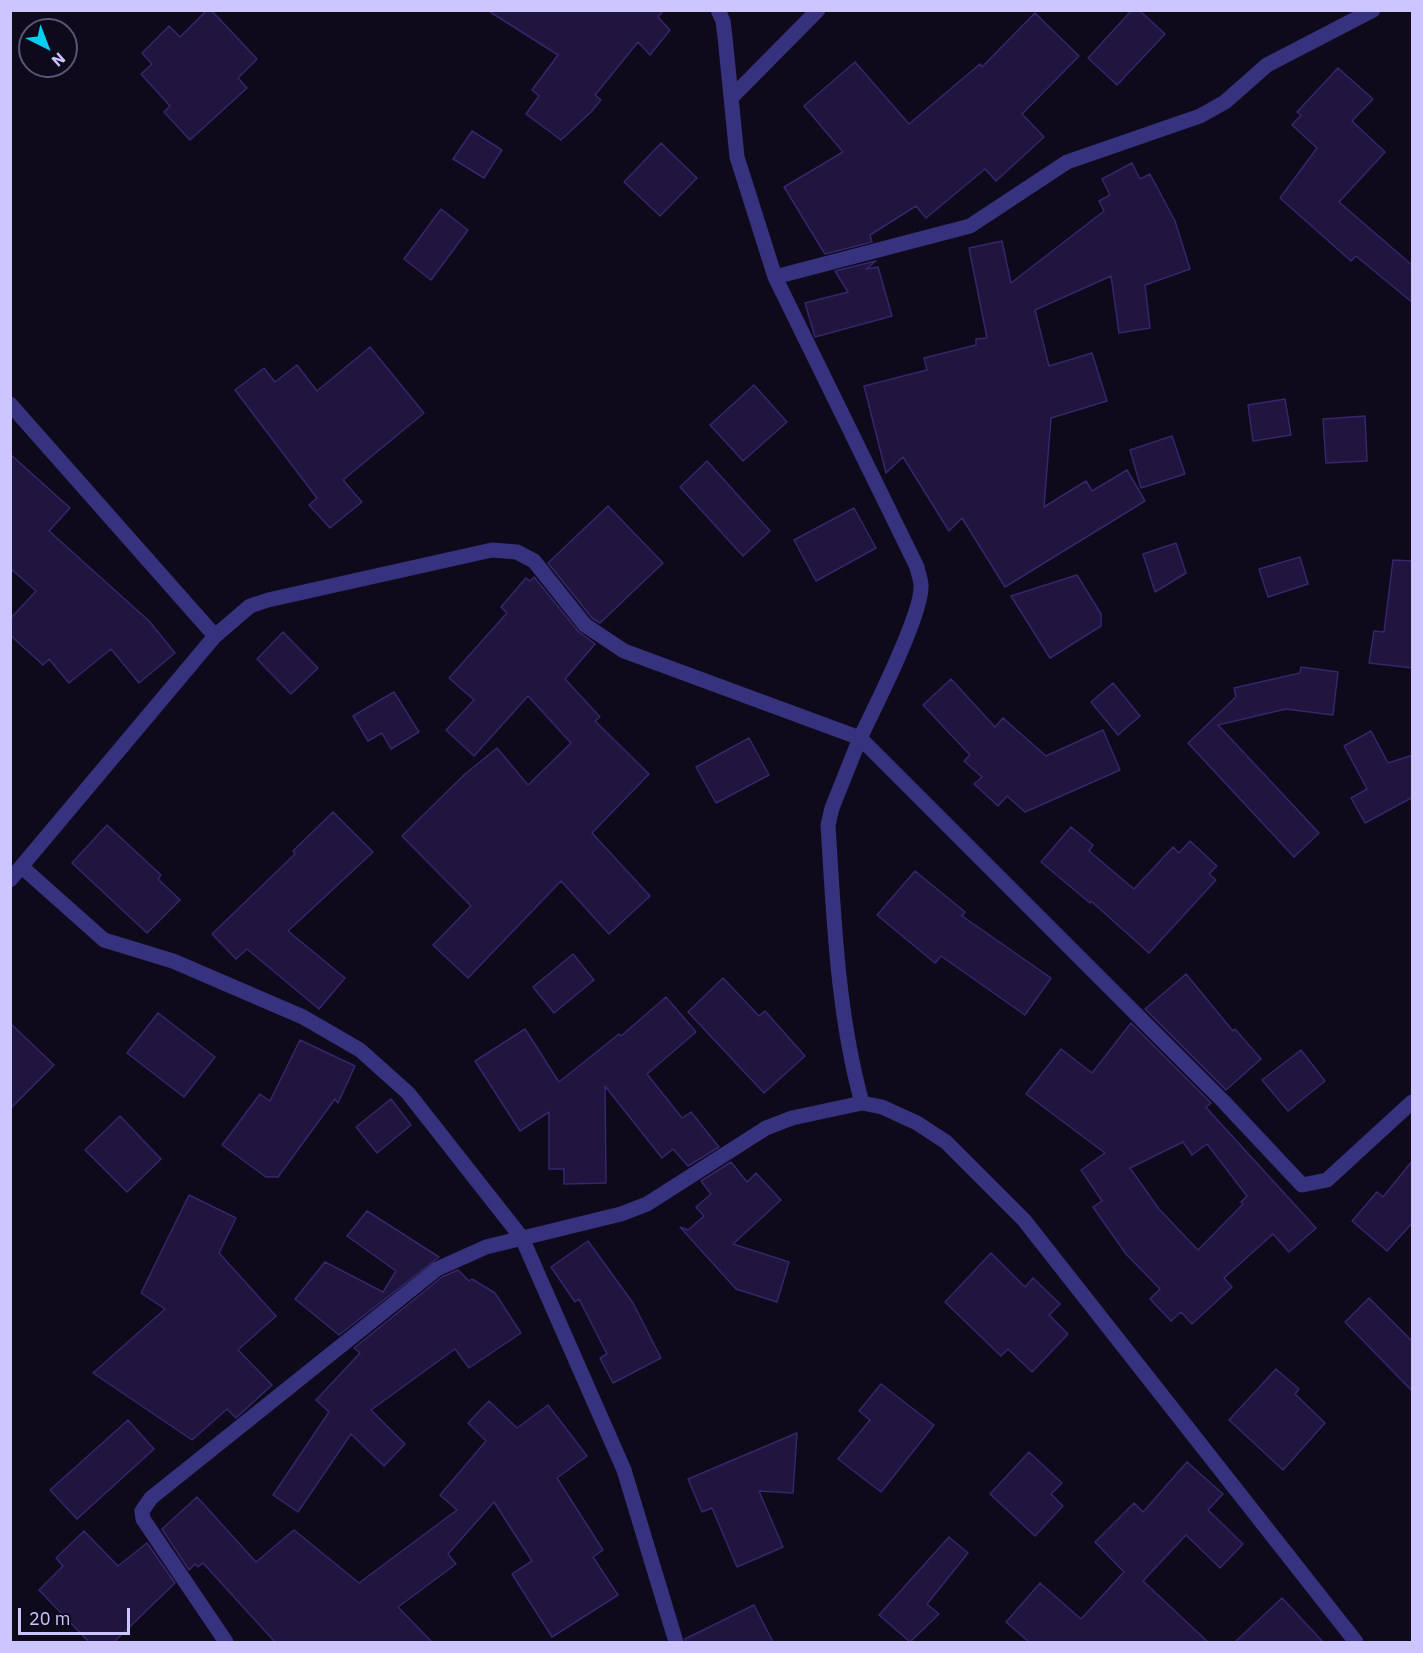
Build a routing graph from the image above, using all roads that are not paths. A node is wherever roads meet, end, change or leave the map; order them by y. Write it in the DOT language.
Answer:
graph roads {
  1 [pos="718,10"];
  2 [pos="818,10"];
  3 [pos="1373,10"];
  4 [pos="731,98"];
  5 [pos="776,278"];
  6 [pos="10,404"];
  7 [pos="215,636"];
  8 [pos="860,738"];
  9 [pos="22,867"];
  10 [pos="10,880"];
  11 [pos="862,1102"];
  12 [pos="1413,1102"];
  13 [pos="522,1238"];
  14 [pos="226,1642"];
  15 [pos="676,1642"];
  16 [pos="1356,1642"];
  1 -- 4 [label="street"];
  2 -- 4 [label="street"];
  3 -- 5 [label="street"];
  4 -- 5 [label="street"];
  5 -- 8 [label="street"];
  6 -- 7 [label="street"];
  7 -- 8 [label="street"];
  7 -- 9 [label="street"];
  8 -- 11 [label="street"];
  8 -- 12 [label="street"];
  9 -- 10 [label="street"];
  9 -- 13 [label="street"];
  11 -- 13 [label="street"];
  11 -- 16 [label="street"];
  13 -- 14 [label="street"];
  13 -- 15 [label="street"];
}
